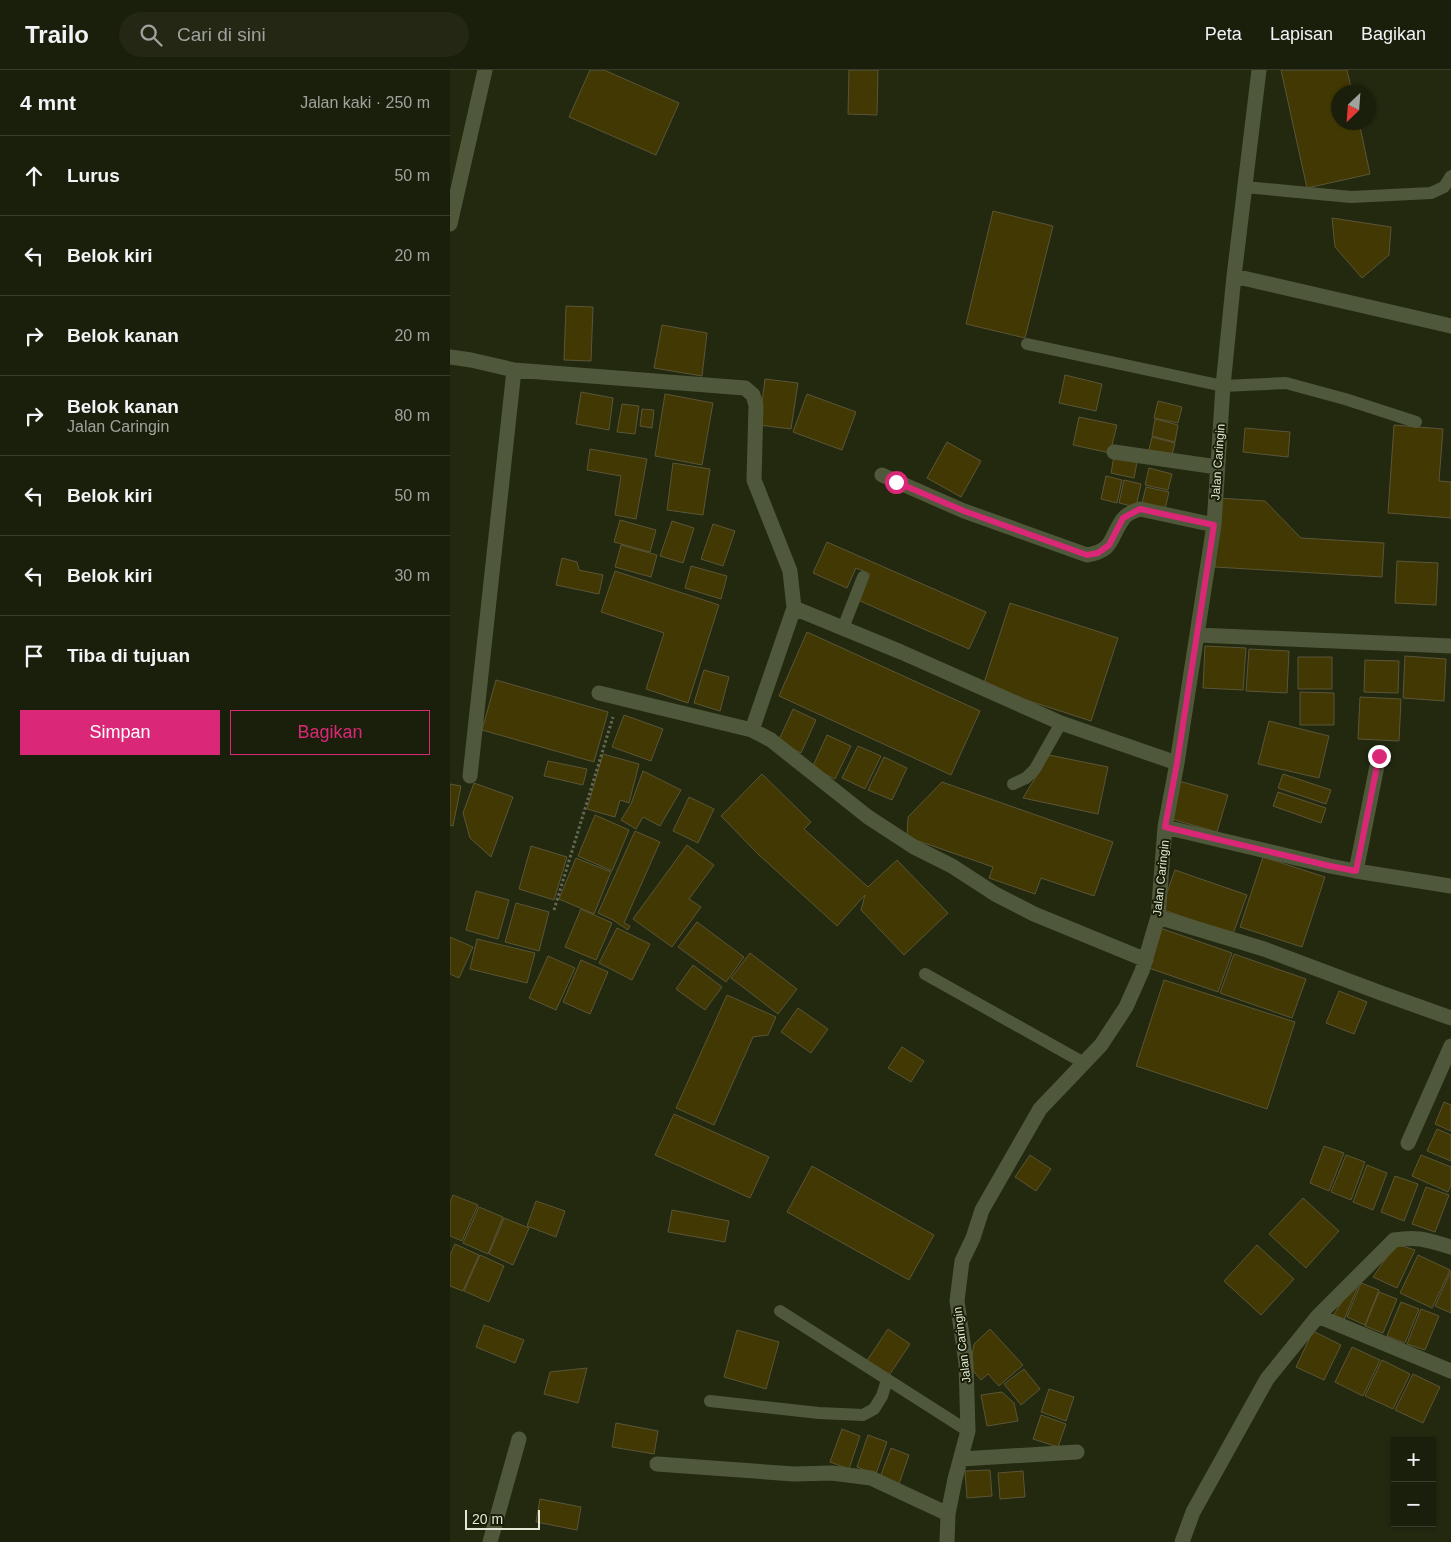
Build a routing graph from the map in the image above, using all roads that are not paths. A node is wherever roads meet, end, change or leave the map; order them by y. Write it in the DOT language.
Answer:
graph roads {
  1 [pos="485,70"];
  2 [pos="1259,70"];
  3 [pos="1451,176"];
  4 [pos="1244,187"];
  5 [pos="450,224"];
  6 [pos="1234,276"];
  7 [pos="1451,326"];
  8 [pos="1027,344"];
  9 [pos="450,357"];
  10 [pos="514,370"];
  11 [pos="1223,386"];
  12 [pos="1416,422"];
  13 [pos="1114,452"];
  14 [pos="1217,467"];
  15 [pos="882,475"];
  16 [pos="1214,525"];
  17 [pos="863,577"];
  18 [pos="794,608"];
  19 [pos="843,628"];
  20 [pos="1198,635"];
  21 [pos="1451,646"];
  22 [pos="600,693"];
  23 [pos="1061,723"];
  24 [pos="752,730"];
  25 [pos="1379,756"];
  26 [pos="1177,763"];
  27 [pos="470,776"];
  28 [pos="1013,784"];
  29 [pos="1165,827"];
  30 [pos="1356,871"];
  31 [pos="1451,886"];
  32 [pos="1158,917"];
  33 [pos="1146,960"];
  34 [pos="925,974"];
  35 [pos="1451,1018"];
  36 [pos="1451,1046"];
  37 [pos="1084,1063"];
  38 [pos="1408,1143"];
  39 [pos="1451,1247"];
  40 [pos="780,1311"];
  41 [pos="1318,1316"];
  42 [pos="1451,1371"];
  43 [pos="887,1380"];
  44 [pos="710,1401"];
  45 [pos="968,1432"];
  46 [pos="519,1439"];
  47 [pos="1077,1452"];
  48 [pos="960,1459"];
  49 [pos="657,1464"];
  50 [pos="948,1514"];
  51 [pos="490,1542"];
  52 [pos="947,1542"];
  53 [pos="1182,1542"];
  1 -- 5 [label="street"];
  2 -- 4 [label="street, Jalan Caringin"];
  3 -- 4 [label="lane"];
  4 -- 6 [label="street, Jalan Caringin"];
  6 -- 7 [label="street"];
  6 -- 11 [label="street, Jalan Caringin"];
  8 -- 11 [label="lane"];
  9 -- 10 [label="street"];
  10 -- 18 [label="street"];
  10 -- 27 [label="street"];
  11 -- 12 [label="lane"];
  11 -- 14 [label="street, Jalan Caringin"];
  13 -- 14 [label="street"];
  14 -- 16 [label="street, Jalan Caringin"];
  15 -- 16 [label="street"];
  16 -- 20 [label="street, Jalan Caringin"];
  17 -- 19 [label="lane"];
  18 -- 19 [label="street"];
  18 -- 24 [label="street"];
  19 -- 23 [label="street"];
  20 -- 21 [label="street"];
  20 -- 26 [label="street, Jalan Caringin"];
  22 -- 24 [label="street"];
  23 -- 26 [label="street"];
  23 -- 28 [label="lane"];
  24 -- 33 [label="street"];
  25 -- 30 [label="street"];
  26 -- 29 [label="street, Jalan Caringin"];
  29 -- 30 [label="street"];
  29 -- 32 [label="street, Jalan Caringin"];
  30 -- 31 [label="street"];
  32 -- 33 [label="street, Jalan Caringin"];
  32 -- 35 [label="street"];
  33 -- 37 [label="street, Jalan Caringin"];
  34 -- 37 [label="lane"];
  36 -- 38 [label="street"];
  37 -- 45 [label="street, Jalan Caringin"];
  39 -- 41 [label="street"];
  40 -- 43 [label="lane"];
  41 -- 42 [label="street"];
  41 -- 53 [label="street"];
  43 -- 44 [label="lane"];
  43 -- 45 [label="lane"];
  45 -- 48 [label="street, Jalan Caringin"];
  46 -- 51 [label="street"];
  47 -- 48 [label="street"];
  48 -- 50 [label="street, Jalan Caringin"];
  49 -- 50 [label="street"];
  50 -- 52 [label="street, Jalan Caringin"];
}
